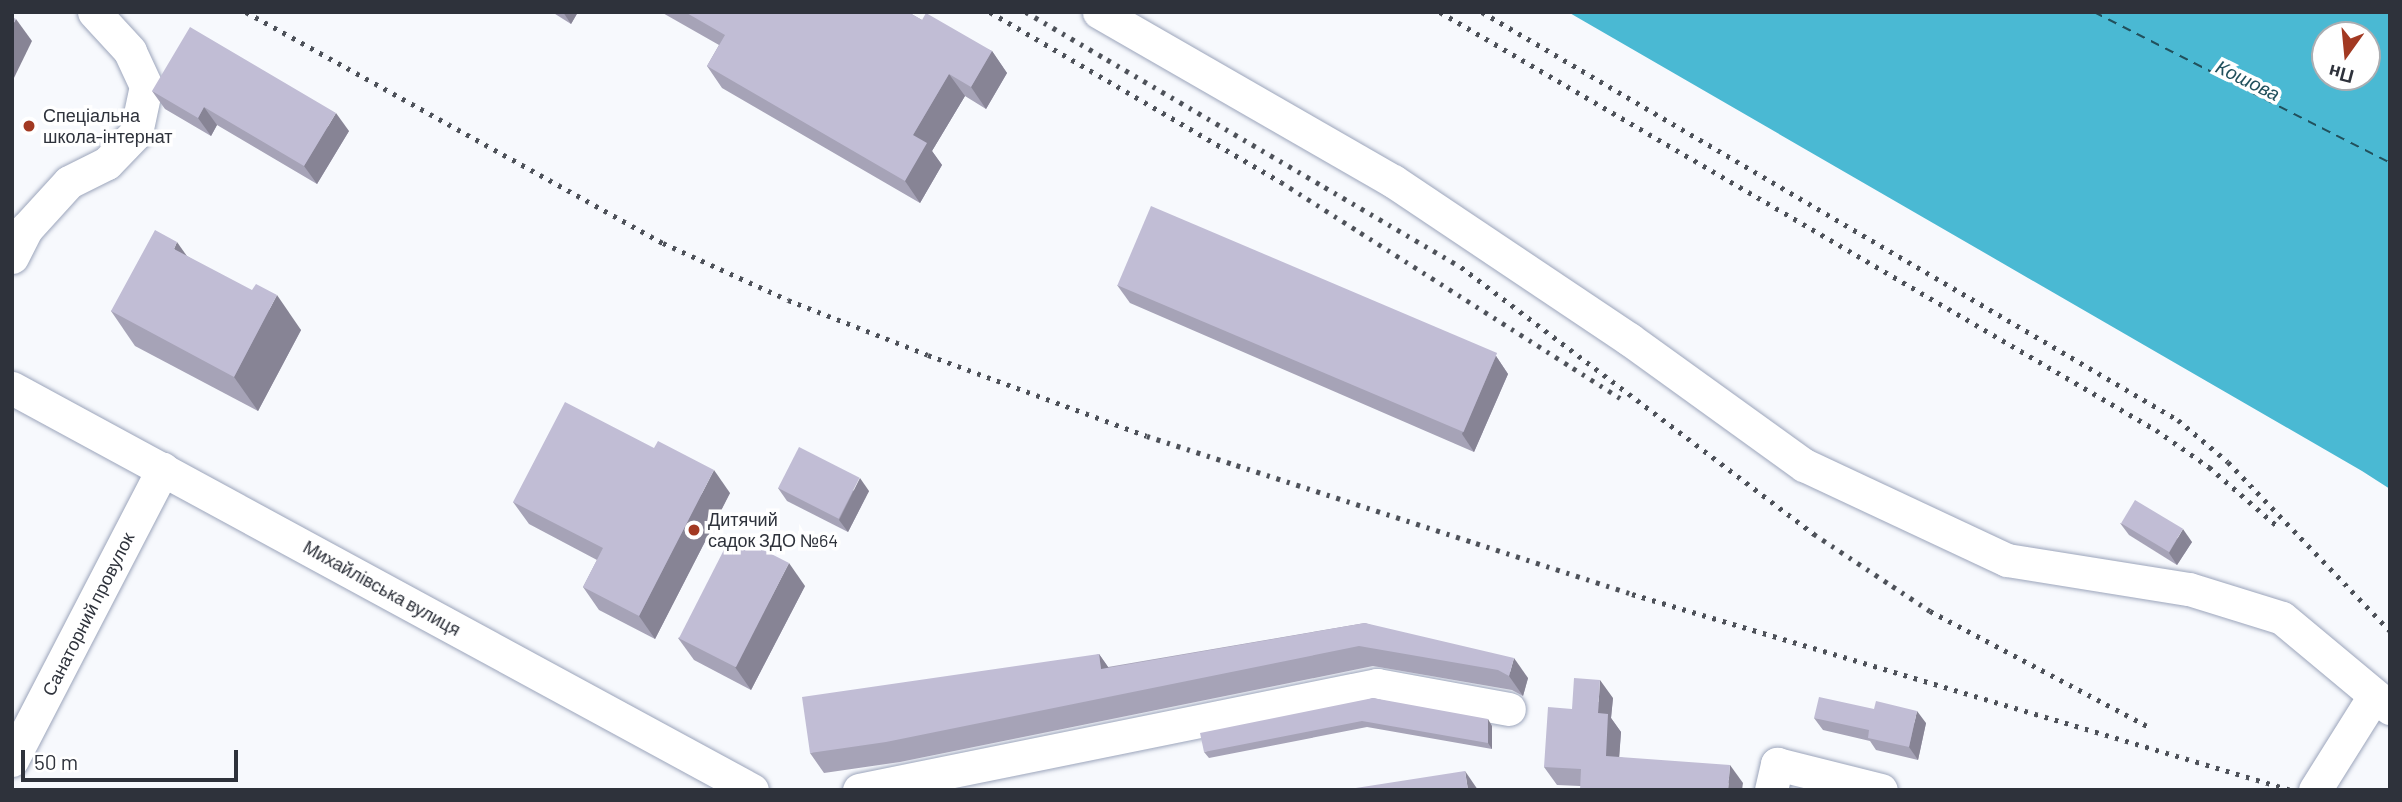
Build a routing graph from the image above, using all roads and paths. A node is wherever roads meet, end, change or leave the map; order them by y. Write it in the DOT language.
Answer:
graph roads {
  1 [pos="94,12"];
  2 [pos="1098,12"];
  3 [pos="12,257"];
  4 [pos="12,388"];
  5 [pos="163,469"];
  6 [pos="2382,702"];
  7 [pos="1509,709"];
  8 [pos="12,760"];
  9 [pos="752,790"];
  10 [pos="859,790"];
  11 [pos="1771,790"];
  12 [pos="1881,790"];
  13 [pos="2315,790"];
  1 -- 3 [label="street"];
  2 -- 6 [label="street"];
  4 -- 5 [label="street, Михайлівська вулиця"];
  5 -- 8 [label="street, Санаторний провулок"];
  5 -- 9 [label="street, Михайлівська вулиця"];
  6 -- 13 [label="street"];
  7 -- 10 [label="street"];
  11 -- 12 [label="street"];
}
